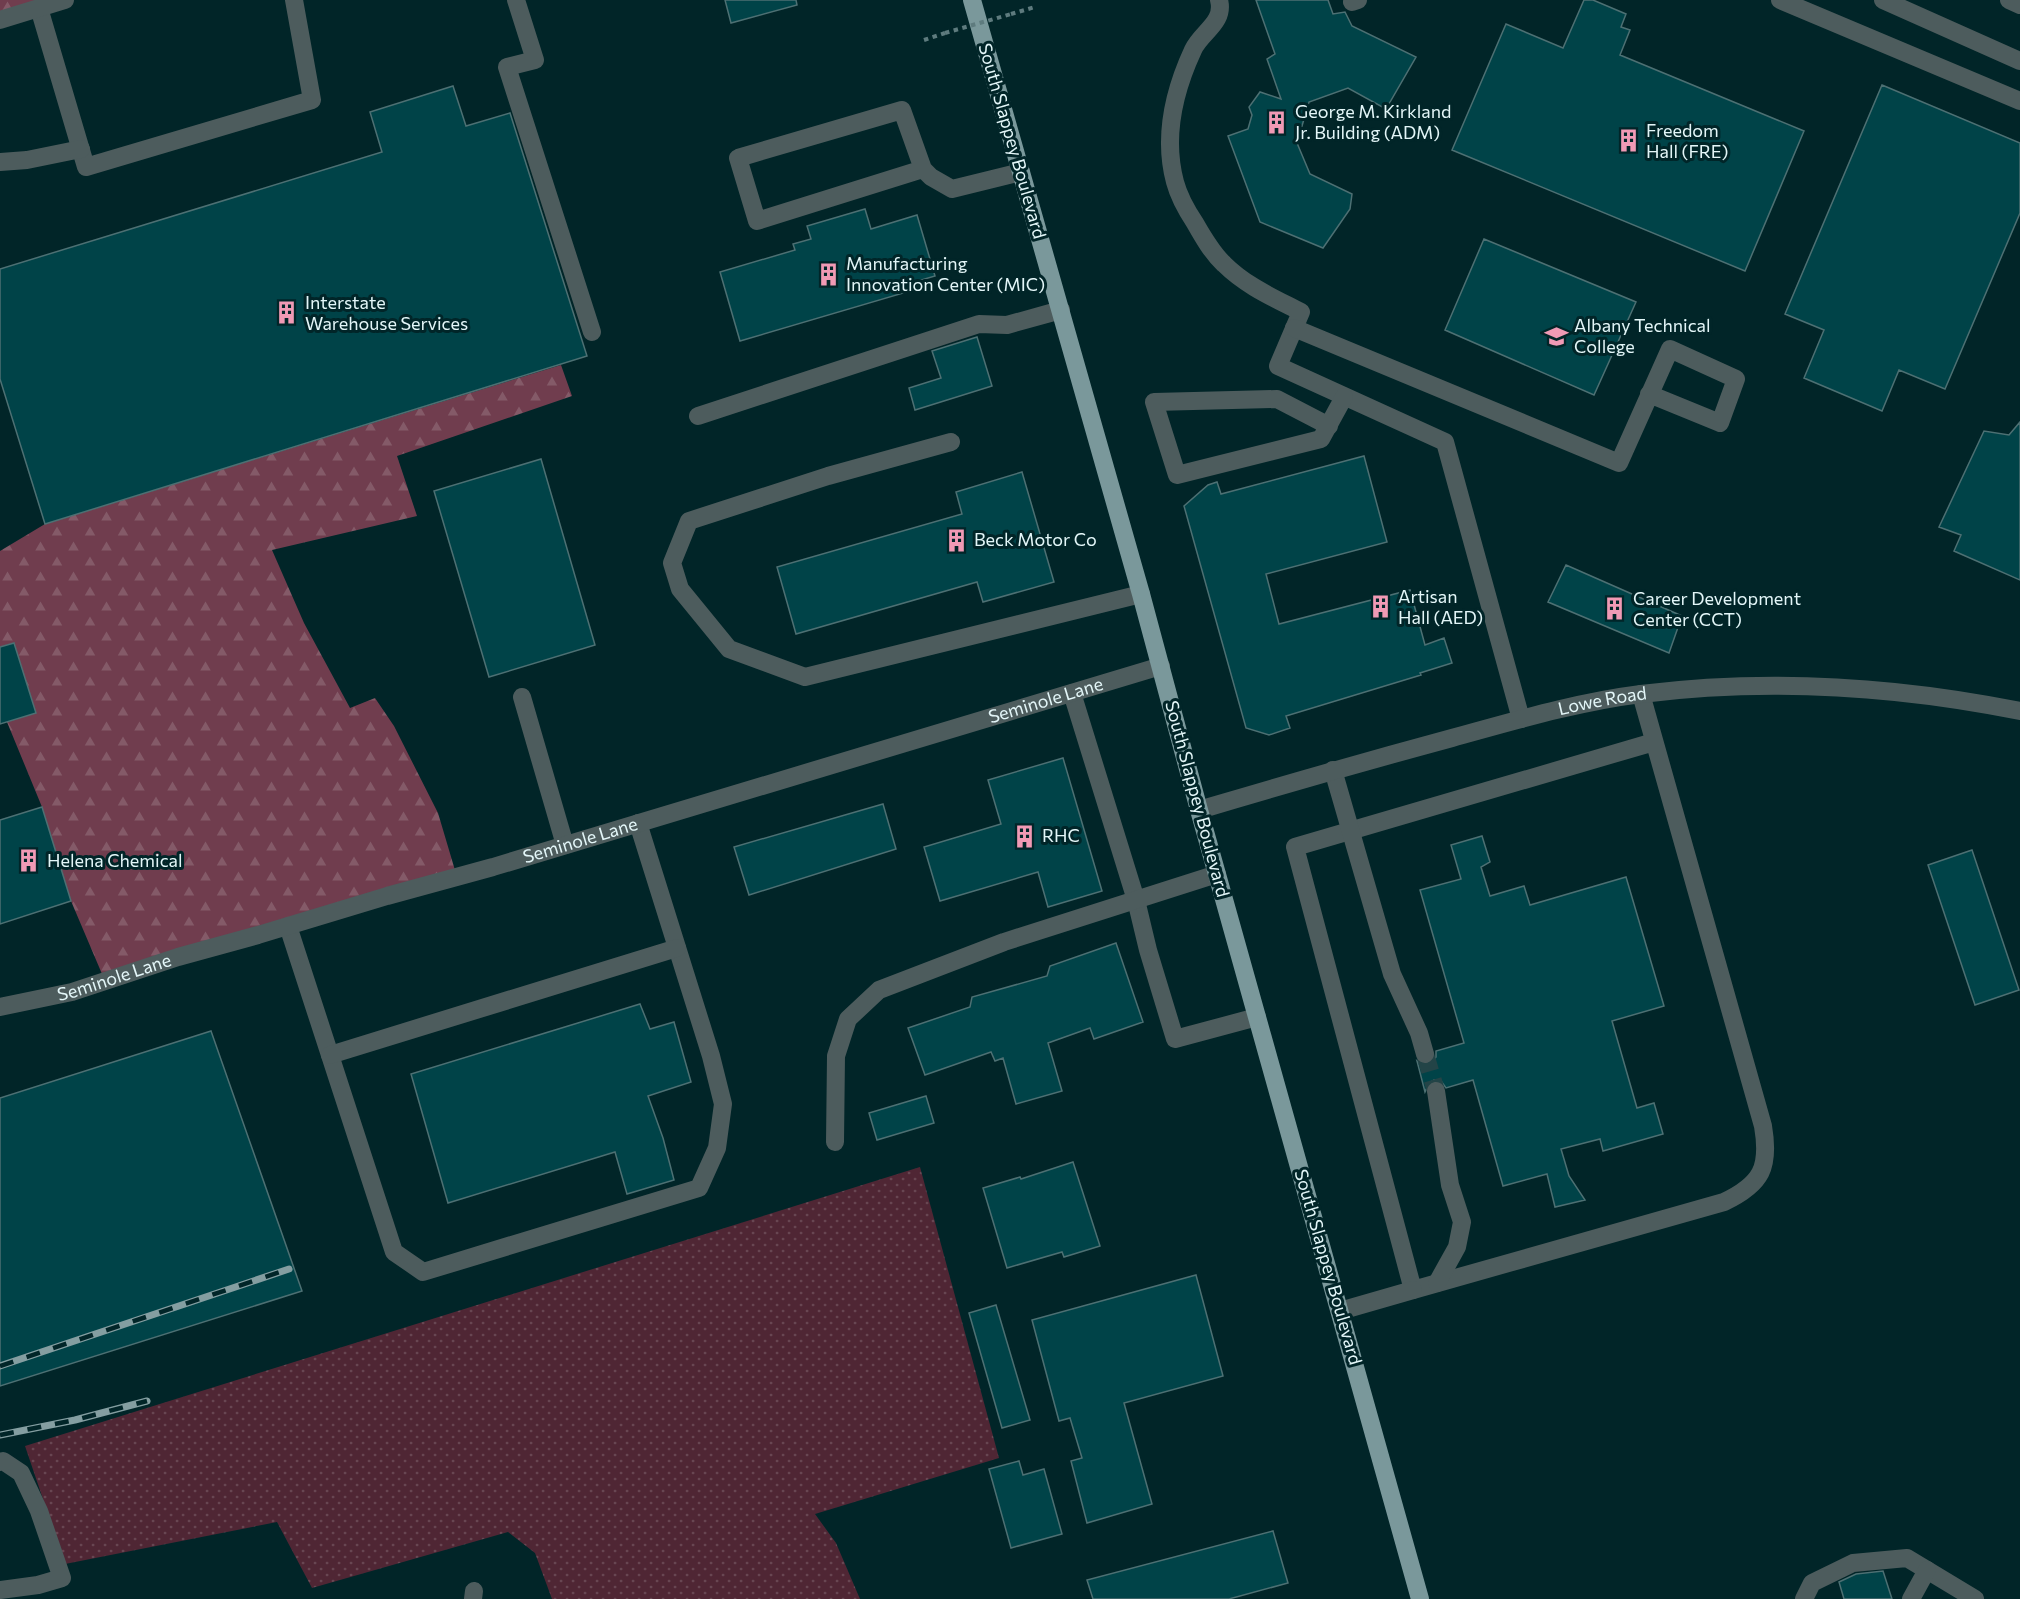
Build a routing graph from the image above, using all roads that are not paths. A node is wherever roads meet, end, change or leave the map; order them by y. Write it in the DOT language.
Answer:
graph roads {
  1 [pos="65,0"];
  2 [pos="294,0"];
  3 [pos="516,0"];
  4 [pos="972,0"];
  5 [pos="1220,0"];
  6 [pos="1780,0"];
  7 [pos="1883,0"];
  8 [pos="2009,0"];
  9 [pos="2020,5"];
  10 [pos="39,8"];
  11 [pos="0,20"];
  12 [pos="2020,61"];
  13 [pos="2020,101"];
  14 [pos="81,149"];
  15 [pos="0,162"];
  16 [pos="923,169"];
  17 [pos="1021,172"];
  18 [pos="1061,310"];
  19 [pos="1294,328"];
  20 [pos="592,332"];
  21 [pos="1649,394"];
  22 [pos="1344,397"];
  23 [pos="698,416"];
  24 [pos="1329,426"];
  25 [pos="951,442"];
  26 [pos="1141,594"];
  27 [pos="1161,666"];
  28 [pos="1072,693"];
  29 [pos="1641,694"];
  30 [pos="522,697"];
  31 [pos="2020,711"];
  32 [pos="1521,719"];
  33 [pos="1654,742"];
  34 [pos="1333,770"];
  35 [pos="1199,810"];
  36 [pos="638,823"];
  37 [pos="1352,831"];
  38 [pos="565,845"];
  39 [pos="1217,874"];
  40 [pos="1136,900"];
  41 [pos="288,926"];
  42 [pos="677,948"];
  43 [pos="2,1003"];
  44 [pos="1257,1017"];
  45 [pos="1425,1054"];
  46 [pos="330,1055"];
  47 [pos="1436,1091"];
  48 [pos="835,1142"];
  49 [pos="1437,1283"];
  50 [pos="1413,1290"];
  51 [pos="1340,1311"];
  52 [pos="0,1462"];
  53 [pos="1927,1570"];
  54 [pos="0,1590"];
  55 [pos="1972,1598"];
  56 [pos="1420,1599"];
  57 [pos="1804,1599"];
  58 [pos="1911,1599"];
  1 -- 10 [label="street"];
  2 -- 14 [label="street"];
  3 -- 20 [label="street"];
  4 -- 17 [label="main road, South Slappey Boulevard"];
  5 -- 19 [label="street"];
  6 -- 13 [label="street"];
  7 -- 12 [label="street"];
  8 -- 9 [label="street"];
  10 -- 11 [label="street"];
  10 -- 14 [label="street"];
  14 -- 15 [label="street"];
  16 -- 16 [label="street"];
  16 -- 17 [label="street"];
  17 -- 18 [label="main road, South Slappey Boulevard"];
  18 -- 23 [label="street"];
  18 -- 26 [label="main road, South Slappey Boulevard"];
  19 -- 21 [label="street"];
  19 -- 22 [label="street"];
  21 -- 21 [label="street"];
  22 -- 24 [label="street"];
  22 -- 32 [label="street"];
  24 -- 24 [label="street"];
  25 -- 26 [label="street"];
  26 -- 27 [label="main road, South Slappey Boulevard"];
  27 -- 28 [label="street, Seminole Lane"];
  27 -- 35 [label="main road, South Slappey Boulevard"];
  28 -- 36 [label="street, Seminole Lane"];
  28 -- 40 [label="street"];
  29 -- 31 [label="street, Lowe Road"];
  29 -- 32 [label="street, Lowe Road"];
  29 -- 33 [label="street"];
  30 -- 38 [label="street"];
  32 -- 34 [label="street, Lowe Road"];
  33 -- 37 [label="street"];
  33 -- 49 [label="street"];
  34 -- 35 [label="street, Lowe Road"];
  34 -- 37 [label="street"];
  35 -- 39 [label="main road, South Slappey Boulevard"];
  36 -- 38 [label="street, Seminole Lane"];
  36 -- 42 [label="street"];
  37 -- 45 [label="street"];
  37 -- 50 [label="street"];
  38 -- 41 [label="street, Seminole Lane"];
  39 -- 40 [label="street"];
  39 -- 44 [label="main road, South Slappey Boulevard"];
  40 -- 44 [label="street"];
  40 -- 48 [label="street"];
  41 -- 43 [label="street, Seminole Lane"];
  41 -- 46 [label="street"];
  42 -- 46 [label="street"];
  42 -- 46 [label="street"];
  44 -- 51 [label="main road, South Slappey Boulevard"];
  47 -- 49 [label="street"];
  49 -- 50 [label="street"];
  50 -- 51 [label="street"];
  51 -- 56 [label="main road, South Slappey Boulevard"];
  52 -- 54 [label="street"];
  53 -- 55 [label="street"];
  53 -- 57 [label="street"];
  53 -- 58 [label="street"];
}
